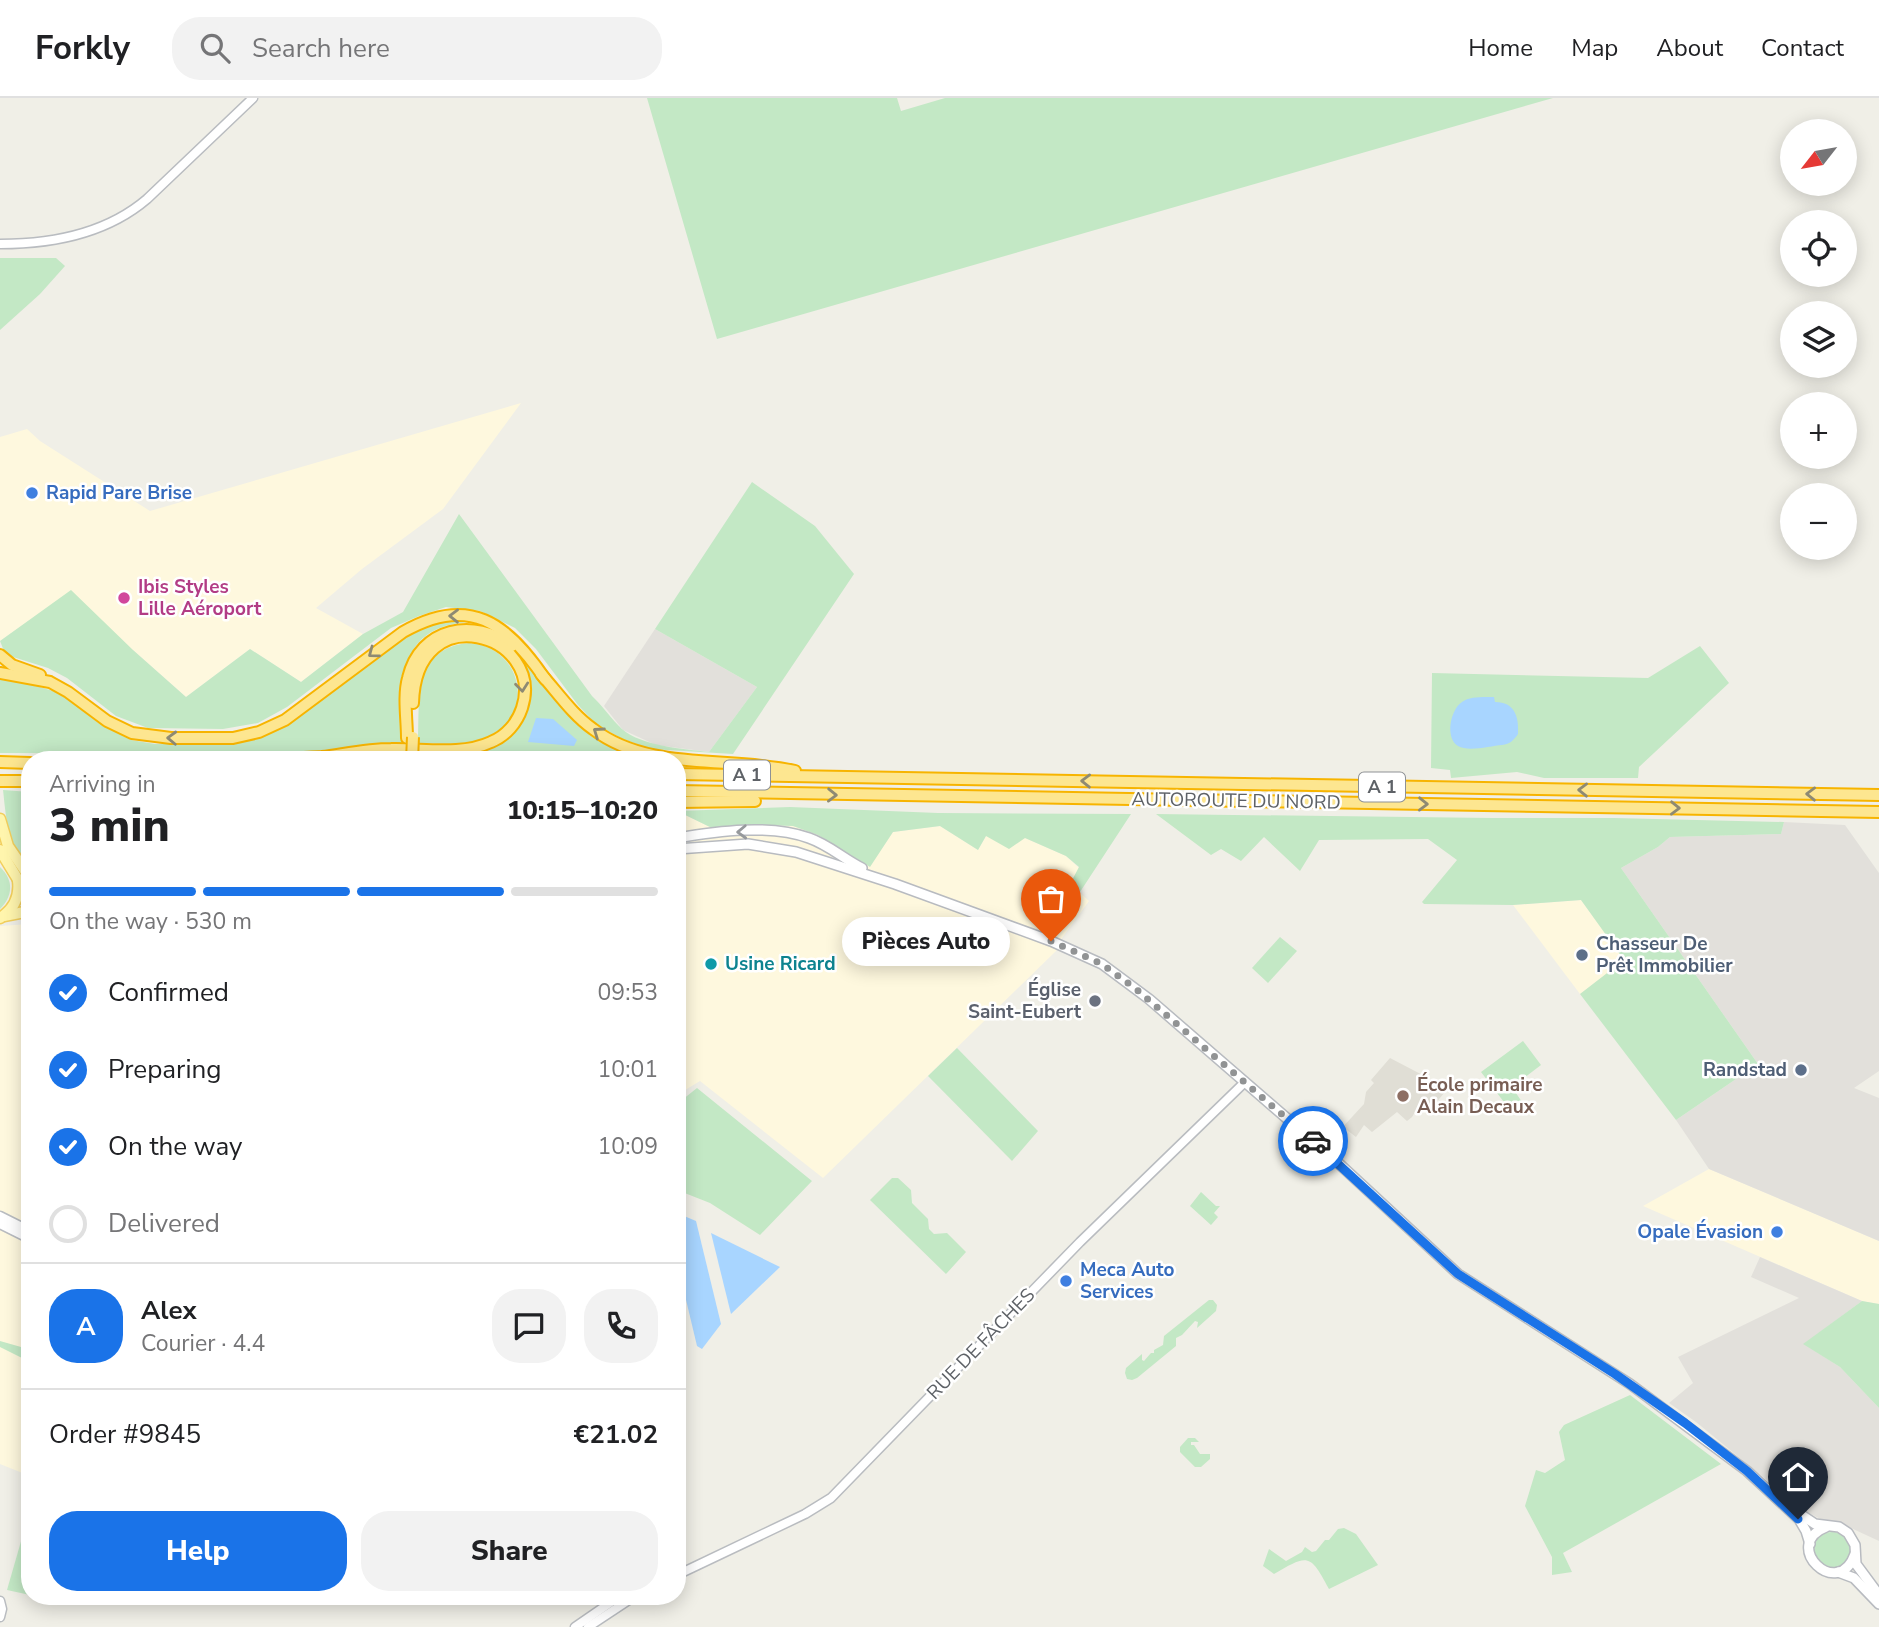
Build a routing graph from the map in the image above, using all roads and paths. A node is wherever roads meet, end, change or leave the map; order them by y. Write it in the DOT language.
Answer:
graph roads {
  1 [pos="253,98"];
  2 [pos="0,244"];
  3 [pos="0,654"];
  4 [pos="0,673"];
  5 [pos="545,679"];
  6 [pos="44,680"];
  7 [pos="410,738"];
  8 [pos="358,751"];
  9 [pos="408,751"];
  10 [pos="411,751"];
  11 [pos="634,751"];
  12 [pos="686,759"];
  13 [pos="0,762"];
  14 [pos="21,763"];
  15 [pos="686,774"];
  16 [pos="817,776"];
  17 [pos="0,781"];
  18 [pos="21,781"];
  19 [pos="686,791"];
  20 [pos="764,794"];
  21 [pos="1879,795"];
  22 [pos="686,802"];
  23 [pos="1879,811"];
  24 [pos="0,819"];
  25 [pos="686,837"];
  26 [pos="686,848"];
  27 [pos="0,849"];
  28 [pos="4,861"];
  29 [pos="21,865"];
  30 [pos="17,877"];
  31 [pos="21,882"];
  32 [pos="895,884"];
  33 [pos="21,913"];
  34 [pos="0,918"];
  35 [pos="1245,1082"];
  36 [pos="0,1216"];
  37 [pos="0,1224"];
  38 [pos="21,1226"];
  39 [pos="21,1234"];
  40 [pos="1779,1499"];
  41 [pos="1828,1527"];
  42 [pos="1810,1544"];
  43 [pos="727,1550"];
  44 [pos="1855,1553"];
  45 [pos="686,1566"];
  46 [pos="686,1570"];
  47 [pos="1838,1572"];
  48 [pos="1879,1595"];
  49 [pos="0,1601"];
  50 [pos="1879,1604"];
  51 [pos="611,1605"];
  52 [pos="615,1605"];
  53 [pos="0,1617"];
  54 [pos="575,1627"];
  55 [pos="589,1627"];
  1 -- 2 [label="street"];
  3 -- 6 [label="highway"];
  4 -- 6 [label="highway"];
  5 -- 6 [label="highway, one-way"];
  5 -- 7 [label="highway"];
  11 -- 5 [label="highway, one-way"];
  7 -- 8 [label="highway, one-way"];
  7 -- 9 [label="highway"];
  7 -- 10 [label="highway, bridge"];
  16 -- 12 [label="highway, one-way"];
  13 -- 14 [label="highway"];
  15 -- 16 [label="highway, AUTOROUTE DU NORD / A 1"];
  21 -- 16 [label="highway, AUTOROUTE DU NORD / A 1, one-way"];
  17 -- 18 [label="highway"];
  19 -- 20 [label="highway, AUTOROUTE DU NORD / A 1"];
  20 -- 22 [label="highway"];
  20 -- 23 [label="highway, AUTOROUTE DU NORD / A 1, one-way"];
  24 -- 29 [label="main road"];
  32 -- 25 [label="main road, one-way"];
  26 -- 32 [label="main road"];
  27 -- 28 [label="main road"];
  28 -- 30 [label="main road"];
  30 -- 31 [label="main road"];
  30 -- 34 [label="main road"];
  32 -- 35 [label="main road"];
  33 -- 34 [label="main road"];
  35 -- 40 [label="main road"];
  35 -- 43 [label="street, RUE DE FÂCHES"];
  36 -- 38 [label="street"];
  37 -- 39 [label="street"];
  40 -- 41 [label="main road"];
  40 -- 42 [label="main road"];
  41 -- 42 [label="main road"];
  41 -- 44 [label="main road"];
  42 -- 47 [label="main road"];
  43 -- 45 [label="street"];
  43 -- 46 [label="street"];
  44 -- 47 [label="main road"];
  44 -- 48 [label="main road"];
  47 -- 50 [label="main road"];
  49 -- 53 [label="street"];
  51 -- 54 [label="street"];
  52 -- 55 [label="street"];
}
